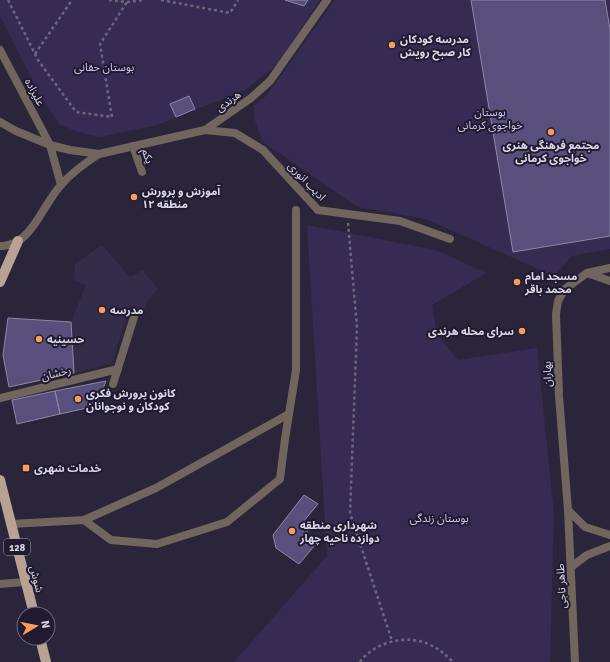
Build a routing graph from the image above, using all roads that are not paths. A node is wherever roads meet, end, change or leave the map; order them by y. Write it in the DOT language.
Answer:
graph roads {
  1 [pos="327,0"];
  2 [pos="0,50"];
  3 [pos="0,122"];
  4 [pos="205,130"];
  5 [pos="50,145"];
  6 [pos="133,146"];
  7 [pos="99,154"];
  8 [pos="142,172"];
  9 [pos="61,185"];
  10 [pos="296,210"];
  11 [pos="450,238"];
  12 [pos="18,241"];
  13 [pos="0,246"];
  14 [pos="610,268"];
  15 [pos="587,273"];
  16 [pos="610,281"];
  17 [pos="0,282"];
  18 [pos="134,317"];
  19 [pos="118,369"];
  20 [pos="113,384"];
  21 [pos="0,398"];
  22 [pos="289,414"];
  23 [pos="0,480"];
  24 [pos="568,510"];
  25 [pos="84,520"];
  26 [pos="11,524"];
  27 [pos="610,535"];
  28 [pos="610,546"];
  29 [pos="570,567"];
  30 [pos="25,582"];
  31 [pos="0,584"];
  32 [pos="32,606"];
  33 [pos="42,646"];
  34 [pos="46,662"];
  35 [pos="575,662"];
  1 -- 4 [label="street, هرندی"];
  2 -- 5 [label="street, علیزاده"];
  3 -- 5 [label="street, هرندی"];
  4 -- 6 [label="street, هرندی"];
  4 -- 11 [label="street, ادیب انوری"];
  5 -- 7 [label="street, هرندی"];
  5 -- 9 [label="street, علیزاده"];
  6 -- 7 [label="street, هرندی"];
  6 -- 8 [label="street, یکم"];
  7 -- 9 [label="street, هرندی"];
  9 -- 12 [label="street, هرندی"];
  10 -- 22 [label="street"];
  12 -- 13 [label="street, هرندی"];
  12 -- 17 [label="main road"];
  14 -- 15 [label="street, بهاران"];
  15 -- 16 [label="street"];
  15 -- 24 [label="street, بهاران"];
  18 -- 19 [label="street"];
  19 -- 20 [label="street"];
  19 -- 21 [label="street, رخشان"];
  22 -- 25 [label="street"];
  22 -- 25 [label="street"];
  23 -- 26 [label="main road, شوش / 128"];
  24 -- 27 [label="street"];
  24 -- 29 [label="street, طاهر تاجی"];
  25 -- 26 [label="street"];
  26 -- 30 [label="main road, شوش / 128"];
  28 -- 29 [label="street"];
  29 -- 35 [label="street, طاهر تاجی"];
  30 -- 31 [label="street"];
  30 -- 32 [label="main road, شوش / 128"];
  33 -- 34 [label="main road"];
}
